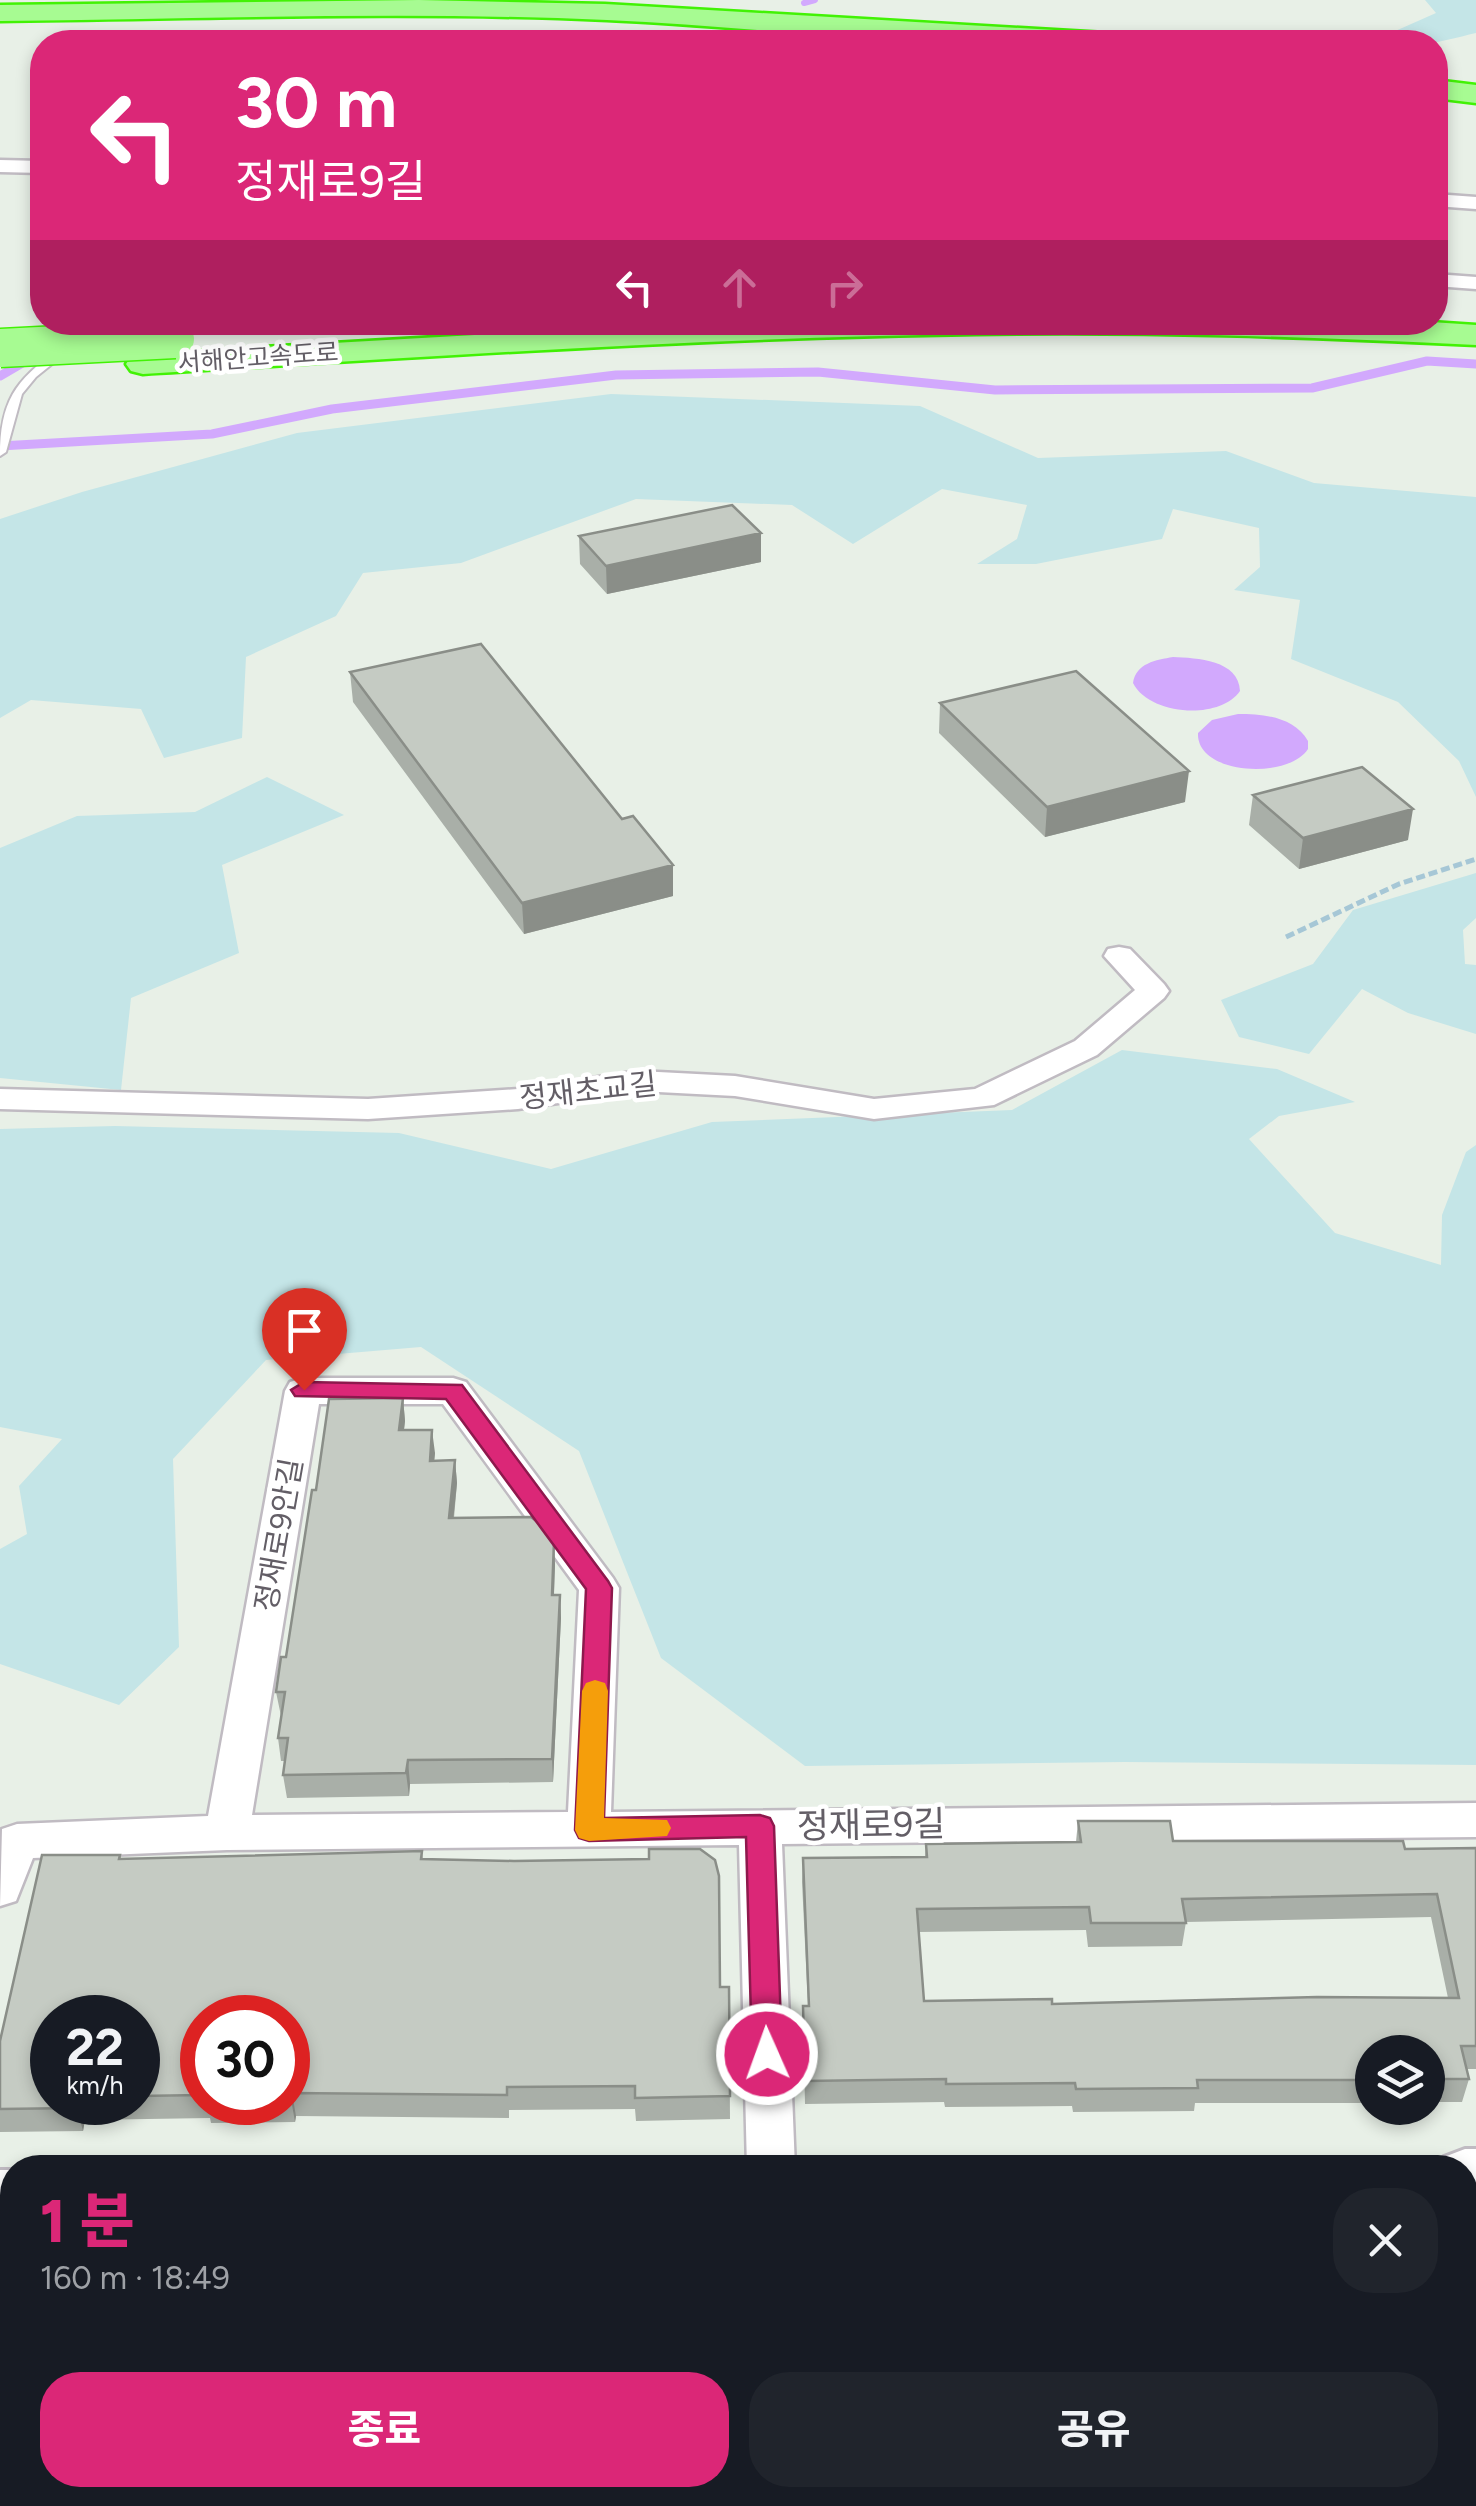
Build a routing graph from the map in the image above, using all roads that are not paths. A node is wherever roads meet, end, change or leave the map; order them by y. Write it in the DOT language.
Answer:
graph roads {
  1 [pos="0,13"];
  2 [pos="90,30"];
  3 [pos="650,30"];
  4 [pos="944,30"];
  5 [pos="30,31"];
  6 [pos="0,32"];
  7 [pos="1448,70"];
  8 [pos="1476,73"];
  9 [pos="1448,91"];
  10 [pos="1476,94"];
  11 [pos="0,166"];
  12 [pos="30,167"];
  13 [pos="1448,201"];
  14 [pos="1476,203"];
  15 [pos="1448,281"];
  16 [pos="1476,283"];
  17 [pos="1448,299"];
  18 [pos="1476,300"];
  19 [pos="1448,334"];
  20 [pos="87,335"];
  21 [pos="247,335"];
  22 [pos="636,335"];
  23 [pos="1476,335"];
  24 [pos="0,348"];
  25 [pos="0,370"];
  26 [pos="1,452"];
  27 [pos="1119,956"];
  28 [pos="0,1099"];
  29 [pos="1476,1820"];
  30 [pos="760,1826"];
  31 [pos="589,1830"];
  32 [pos="227,1834"];
  33 [pos="0,1888"];
  34 [pos="771,2155"];
  1 -- 4 [label="highway"];
  2 -- 3 [label="highway"];
  5 -- 6 [label="highway"];
  7 -- 8 [label="highway"];
  9 -- 10 [label="highway"];
  11 -- 12 [label="street"];
  13 -- 14 [label="street"];
  15 -- 16 [label="street"];
  17 -- 18 [label="highway"];
  19 -- 23 [label="highway, 서해안고속도로"];
  20 -- 26 [label="lane"];
  21 -- 24 [label="highway, 서해안고속도로, bridge"];
  22 -- 25 [label="highway, 서해안고속도로"];
  27 -- 28 [label="street, 정재초교길"];
  29 -- 30 [label="street, 정재로9길"];
  30 -- 31 [label="street, 정재로9길"];
  30 -- 34 [label="street"];
  31 -- 32 [label="street, 정재로9길"];
  31 -- 32 [label="street, 정재로9안길"];
  32 -- 33 [label="street, 정재로9길"];
}
